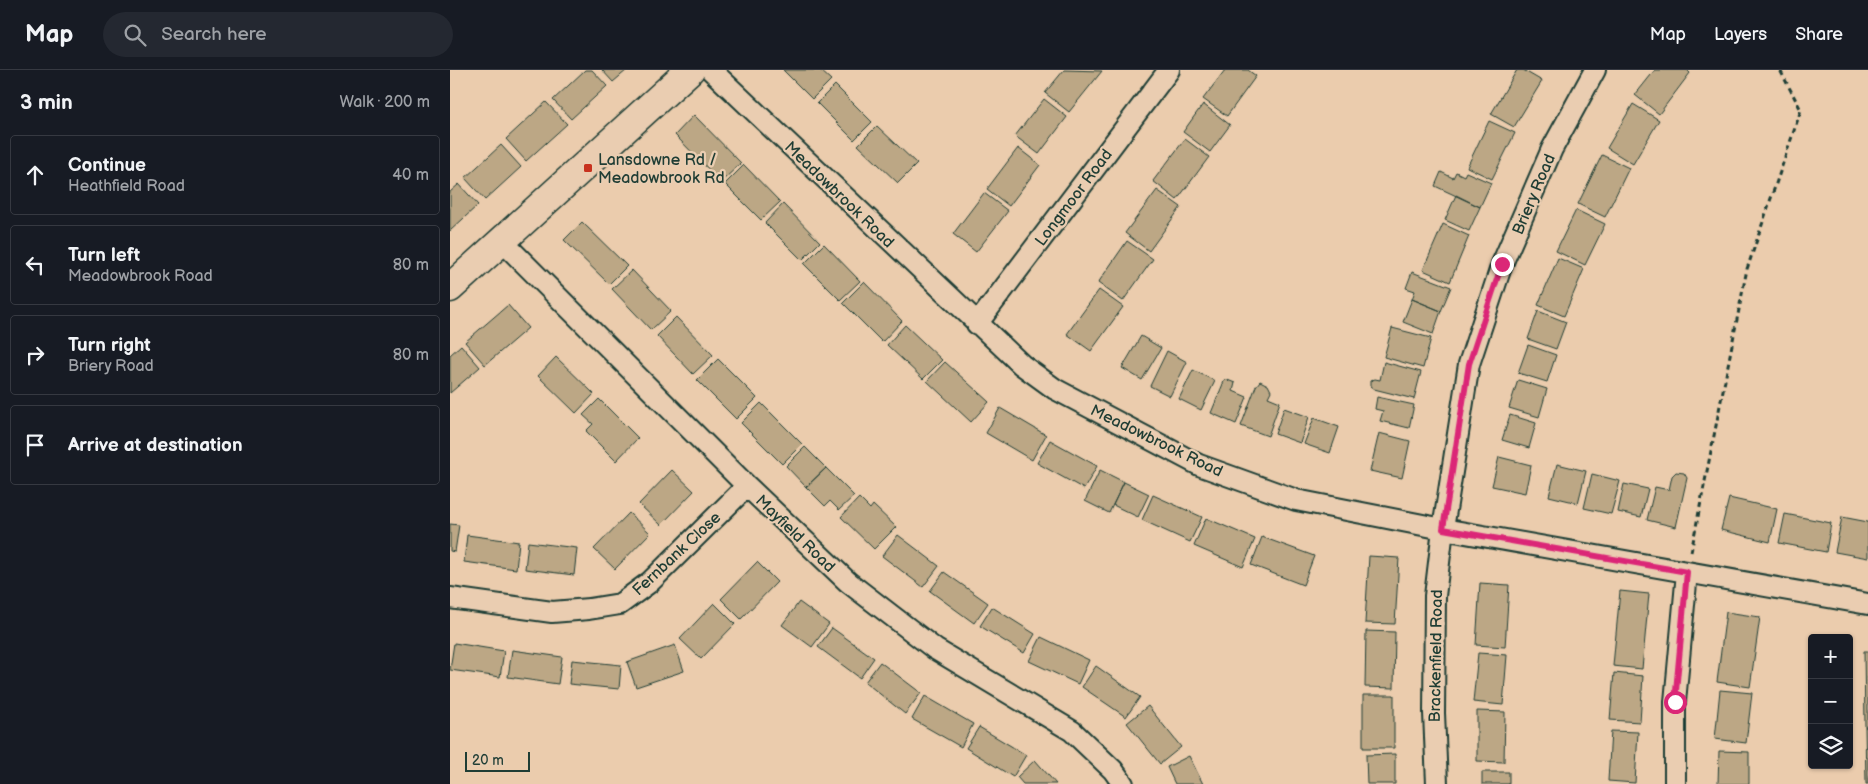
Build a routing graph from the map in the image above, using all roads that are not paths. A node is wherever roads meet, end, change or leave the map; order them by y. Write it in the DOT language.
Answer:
graph roads {
  1 [pos="690,70"];
  2 [pos="712,70"];
  3 [pos="1169,70"];
  4 [pos="1595,70"];
  5 [pos="502,241"];
  6 [pos="450,288"];
  7 [pos="977,324"];
  8 [pos="747,486"];
  9 [pos="1443,529"];
  10 [pos="1687,572"];
  11 [pos="450,598"];
  12 [pos="1868,604"];
  13 [pos="1123,784"];
  14 [pos="1437,784"];
  15 [pos="1675,784"];
  1 -- 5 [label="street"];
  2 -- 7 [label="street, Meadowbrook Road"];
  3 -- 7 [label="street, Longmoor Road"];
  4 -- 9 [label="street, Briery Road"];
  5 -- 6 [label="street"];
  5 -- 8 [label="street, Mayfield Road"];
  7 -- 9 [label="street, Meadowbrook Road"];
  8 -- 11 [label="street, Fernbank Close"];
  8 -- 13 [label="street, Mayfield Road"];
  9 -- 10 [label="street, Meadowbrook Road"];
  9 -- 14 [label="street, Brackenfield Road"];
  10 -- 12 [label="street, Meadowbrook Road"];
  10 -- 15 [label="street"];
}
